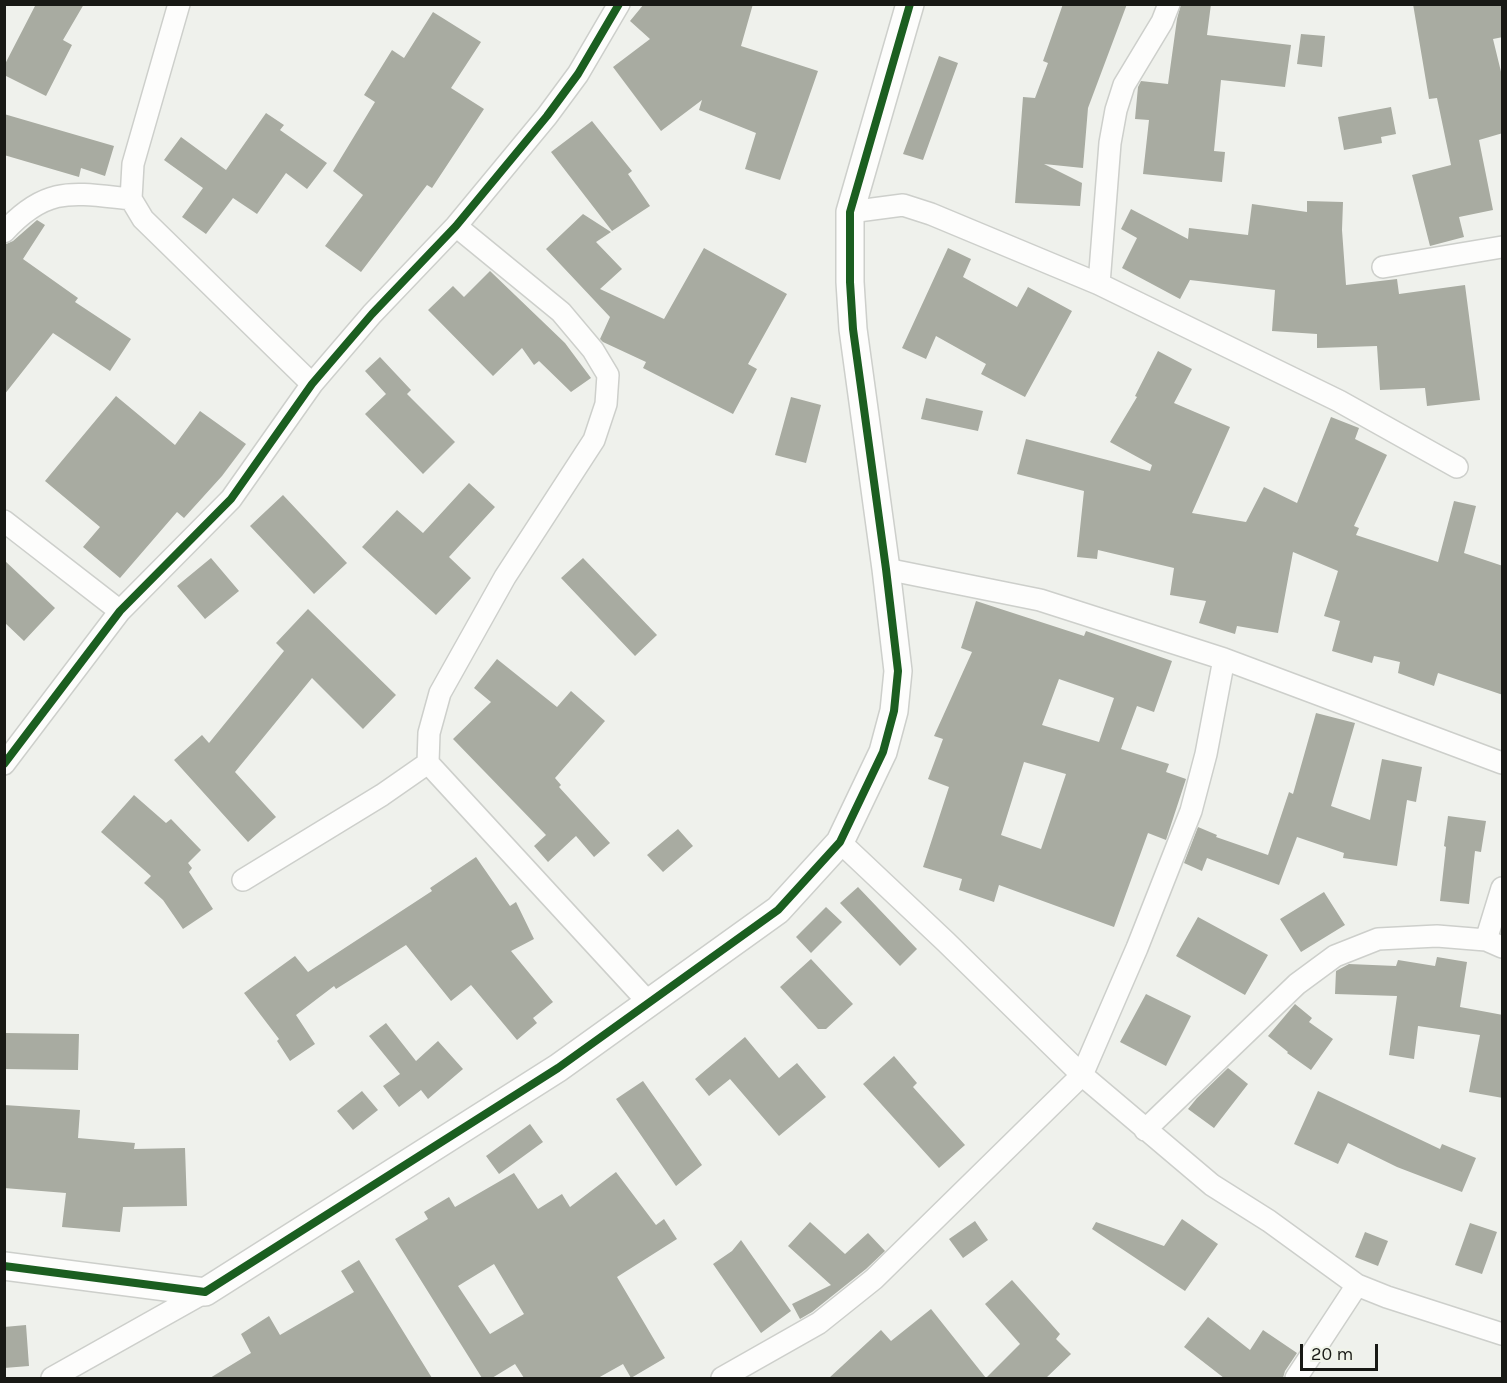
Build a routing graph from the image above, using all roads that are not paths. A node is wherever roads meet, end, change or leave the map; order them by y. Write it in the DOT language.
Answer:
graph roads {
  1 [pos="619,4"];
  2 [pos="910,4"];
  3 [pos="1169,4"];
  4 [pos="175,7"];
  5 [pos="131,199"];
  6 [pos="850,212"];
  7 [pos="456,226"];
  8 [pos="4,232"];
  9 [pos="1503,247"];
  10 [pos="1383,267"];
  11 [pos="1099,284"];
  12 [pos="312,384"];
  13 [pos="1457,467"];
  14 [pos="4,521"];
  15 [pos="886,569"];
  16 [pos="120,611"];
  17 [pos="1224,659"];
  18 [pos="428,763"];
  19 [pos="1503,763"];
  20 [pos="4,764"];
  21 [pos="840,842"];
  22 [pos="243,880"];
  23 [pos="1503,888"];
  24 [pos="1494,943"];
  25 [pos="649,1003"];
  26 [pos="1082,1075"];
  27 [pos="1145,1130"];
  28 [pos="4,1266"];
  29 [pos="1357,1285"];
  30 [pos="205,1292"];
  31 [pos="1503,1334"];
  32 [pos="52,1378"];
  33 [pos="722,1378"];
  34 [pos="1296,1378"];
  1 -- 7 [label="street"];
  2 -- 6 [label="street"];
  3 -- 11 [label="street"];
  4 -- 5 [label="street"];
  5 -- 8 [label="street"];
  5 -- 12 [label="street"];
  6 -- 11 [label="street"];
  6 -- 15 [label="street"];
  7 -- 12 [label="street"];
  7 -- 18 [label="street"];
  9 -- 10 [label="street"];
  11 -- 13 [label="street"];
  12 -- 16 [label="street"];
  14 -- 16 [label="street"];
  15 -- 17 [label="street"];
  15 -- 21 [label="street"];
  16 -- 20 [label="street"];
  17 -- 19 [label="street"];
  17 -- 26 [label="street"];
  18 -- 22 [label="street"];
  18 -- 25 [label="street"];
  21 -- 25 [label="street"];
  21 -- 26 [label="street"];
  23 -- 24 [label="street"];
  24 -- 27 [label="street"];
  25 -- 30 [label="street"];
  26 -- 27 [label="street"];
  26 -- 33 [label="street"];
  27 -- 29 [label="street"];
  28 -- 30 [label="street"];
  29 -- 31 [label="street"];
  29 -- 34 [label="street"];
  30 -- 32 [label="street"];
}
